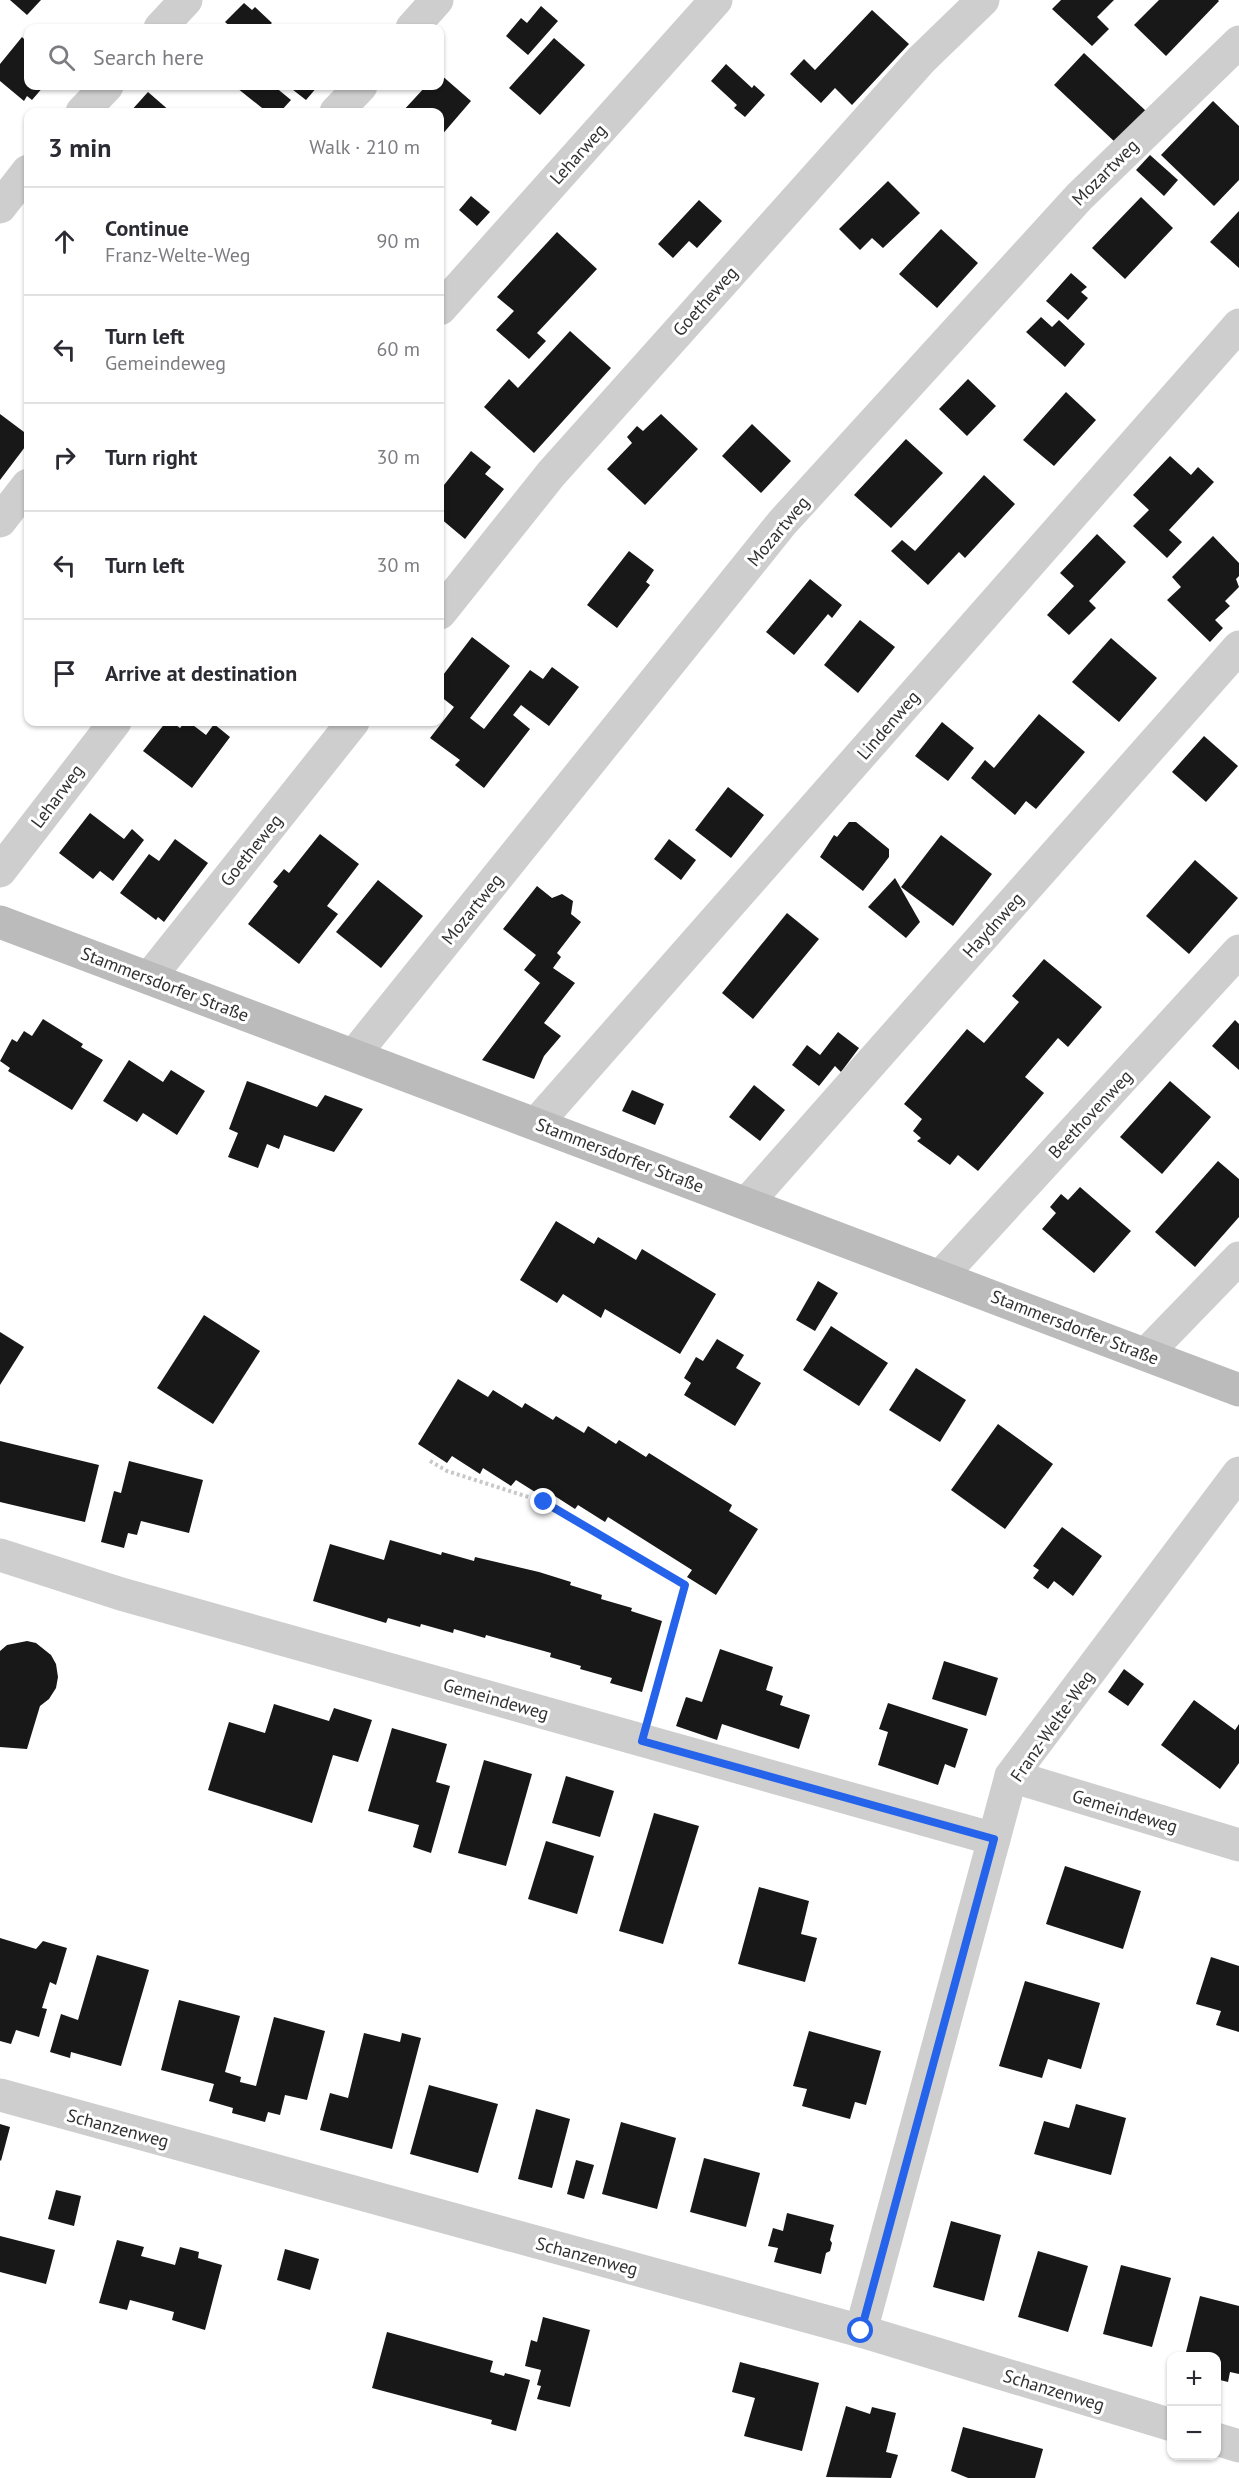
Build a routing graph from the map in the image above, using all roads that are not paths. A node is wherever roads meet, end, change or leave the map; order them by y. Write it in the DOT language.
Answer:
graph roads {
  1 [pos="186,0"];
  2 [pos="437,0"];
  3 [pos="716,0"];
  4 [pos="983,0"];
  5 [pos="164,24"];
  6 [pos="416,24"];
  7 [pos="1239,42"];
  8 [pos="103,90"];
  9 [pos="357,90"];
  10 [pos="86,108"];
  11 [pos="340,108"];
  12 [pos="24,176"];
  13 [pos="0,207"];
  14 [pos="444,305"];
  15 [pos="1239,326"];
  16 [pos="24,490"];
  17 [pos="0,521"];
  18 [pos="444,608"];
  19 [pos="1239,648"];
  20 [pos="112,726"];
  21 [pos="350,726"];
  22 [pos="0,871"];
  23 [pos="0,922"];
  24 [pos="1239,951"];
  25 [pos="149,978"];
  26 [pos="354,1055"];
  27 [pos="536,1124"];
  28 [pos="747,1203"];
  29 [pos="1239,1258"];
  30 [pos="941,1276"];
  31 [pos="1146,1354"];
  32 [pos="1239,1390"];
  33 [pos="1239,1473"];
  34 [pos="0,1555"];
  35 [pos="1011,1776"];
  36 [pos="994,1839"];
  37 [pos="1239,1845"];
  38 [pos="0,2095"];
  39 [pos="861,2331"];
  40 [pos="1167,2424"];
  41 [pos="1221,2441"];
  42 [pos="1239,2446"];
  1 -- 5 [label="street"];
  2 -- 6 [label="street"];
  3 -- 14 [label="street, Leharweg"];
  4 -- 18 [label="street, Goetheweg"];
  7 -- 26 [label="street, Mozartweg"];
  8 -- 10 [label="street"];
  9 -- 11 [label="street"];
  12 -- 13 [label="street"];
  15 -- 27 [label="street, Lindenweg"];
  16 -- 17 [label="street"];
  19 -- 28 [label="street, Haydnweg"];
  20 -- 22 [label="street, Leharweg"];
  21 -- 25 [label="street, Goetheweg"];
  23 -- 25 [label="main road, Stammersdorfer Straße"];
  24 -- 30 [label="street, Beethovenweg"];
  25 -- 26 [label="main road, Stammersdorfer Straße"];
  26 -- 27 [label="main road, Stammersdorfer Straße"];
  27 -- 28 [label="main road, Stammersdorfer Straße"];
  28 -- 30 [label="main road, Stammersdorfer Straße"];
  29 -- 31 [label="street"];
  30 -- 31 [label="main road, Stammersdorfer Straße"];
  31 -- 32 [label="main road, Stammersdorfer Straße"];
  33 -- 35 [label="street, Franz-Welte-Weg"];
  34 -- 36 [label="street, Gemeindeweg"];
  35 -- 36 [label="street, Franz-Welte-Weg"];
  35 -- 37 [label="street, Gemeindeweg"];
  36 -- 39 [label="street, Franz-Welte-Weg"];
  38 -- 39 [label="street, Schanzenweg"];
  39 -- 40 [label="street, Schanzenweg"];
  41 -- 42 [label="street"];
}
